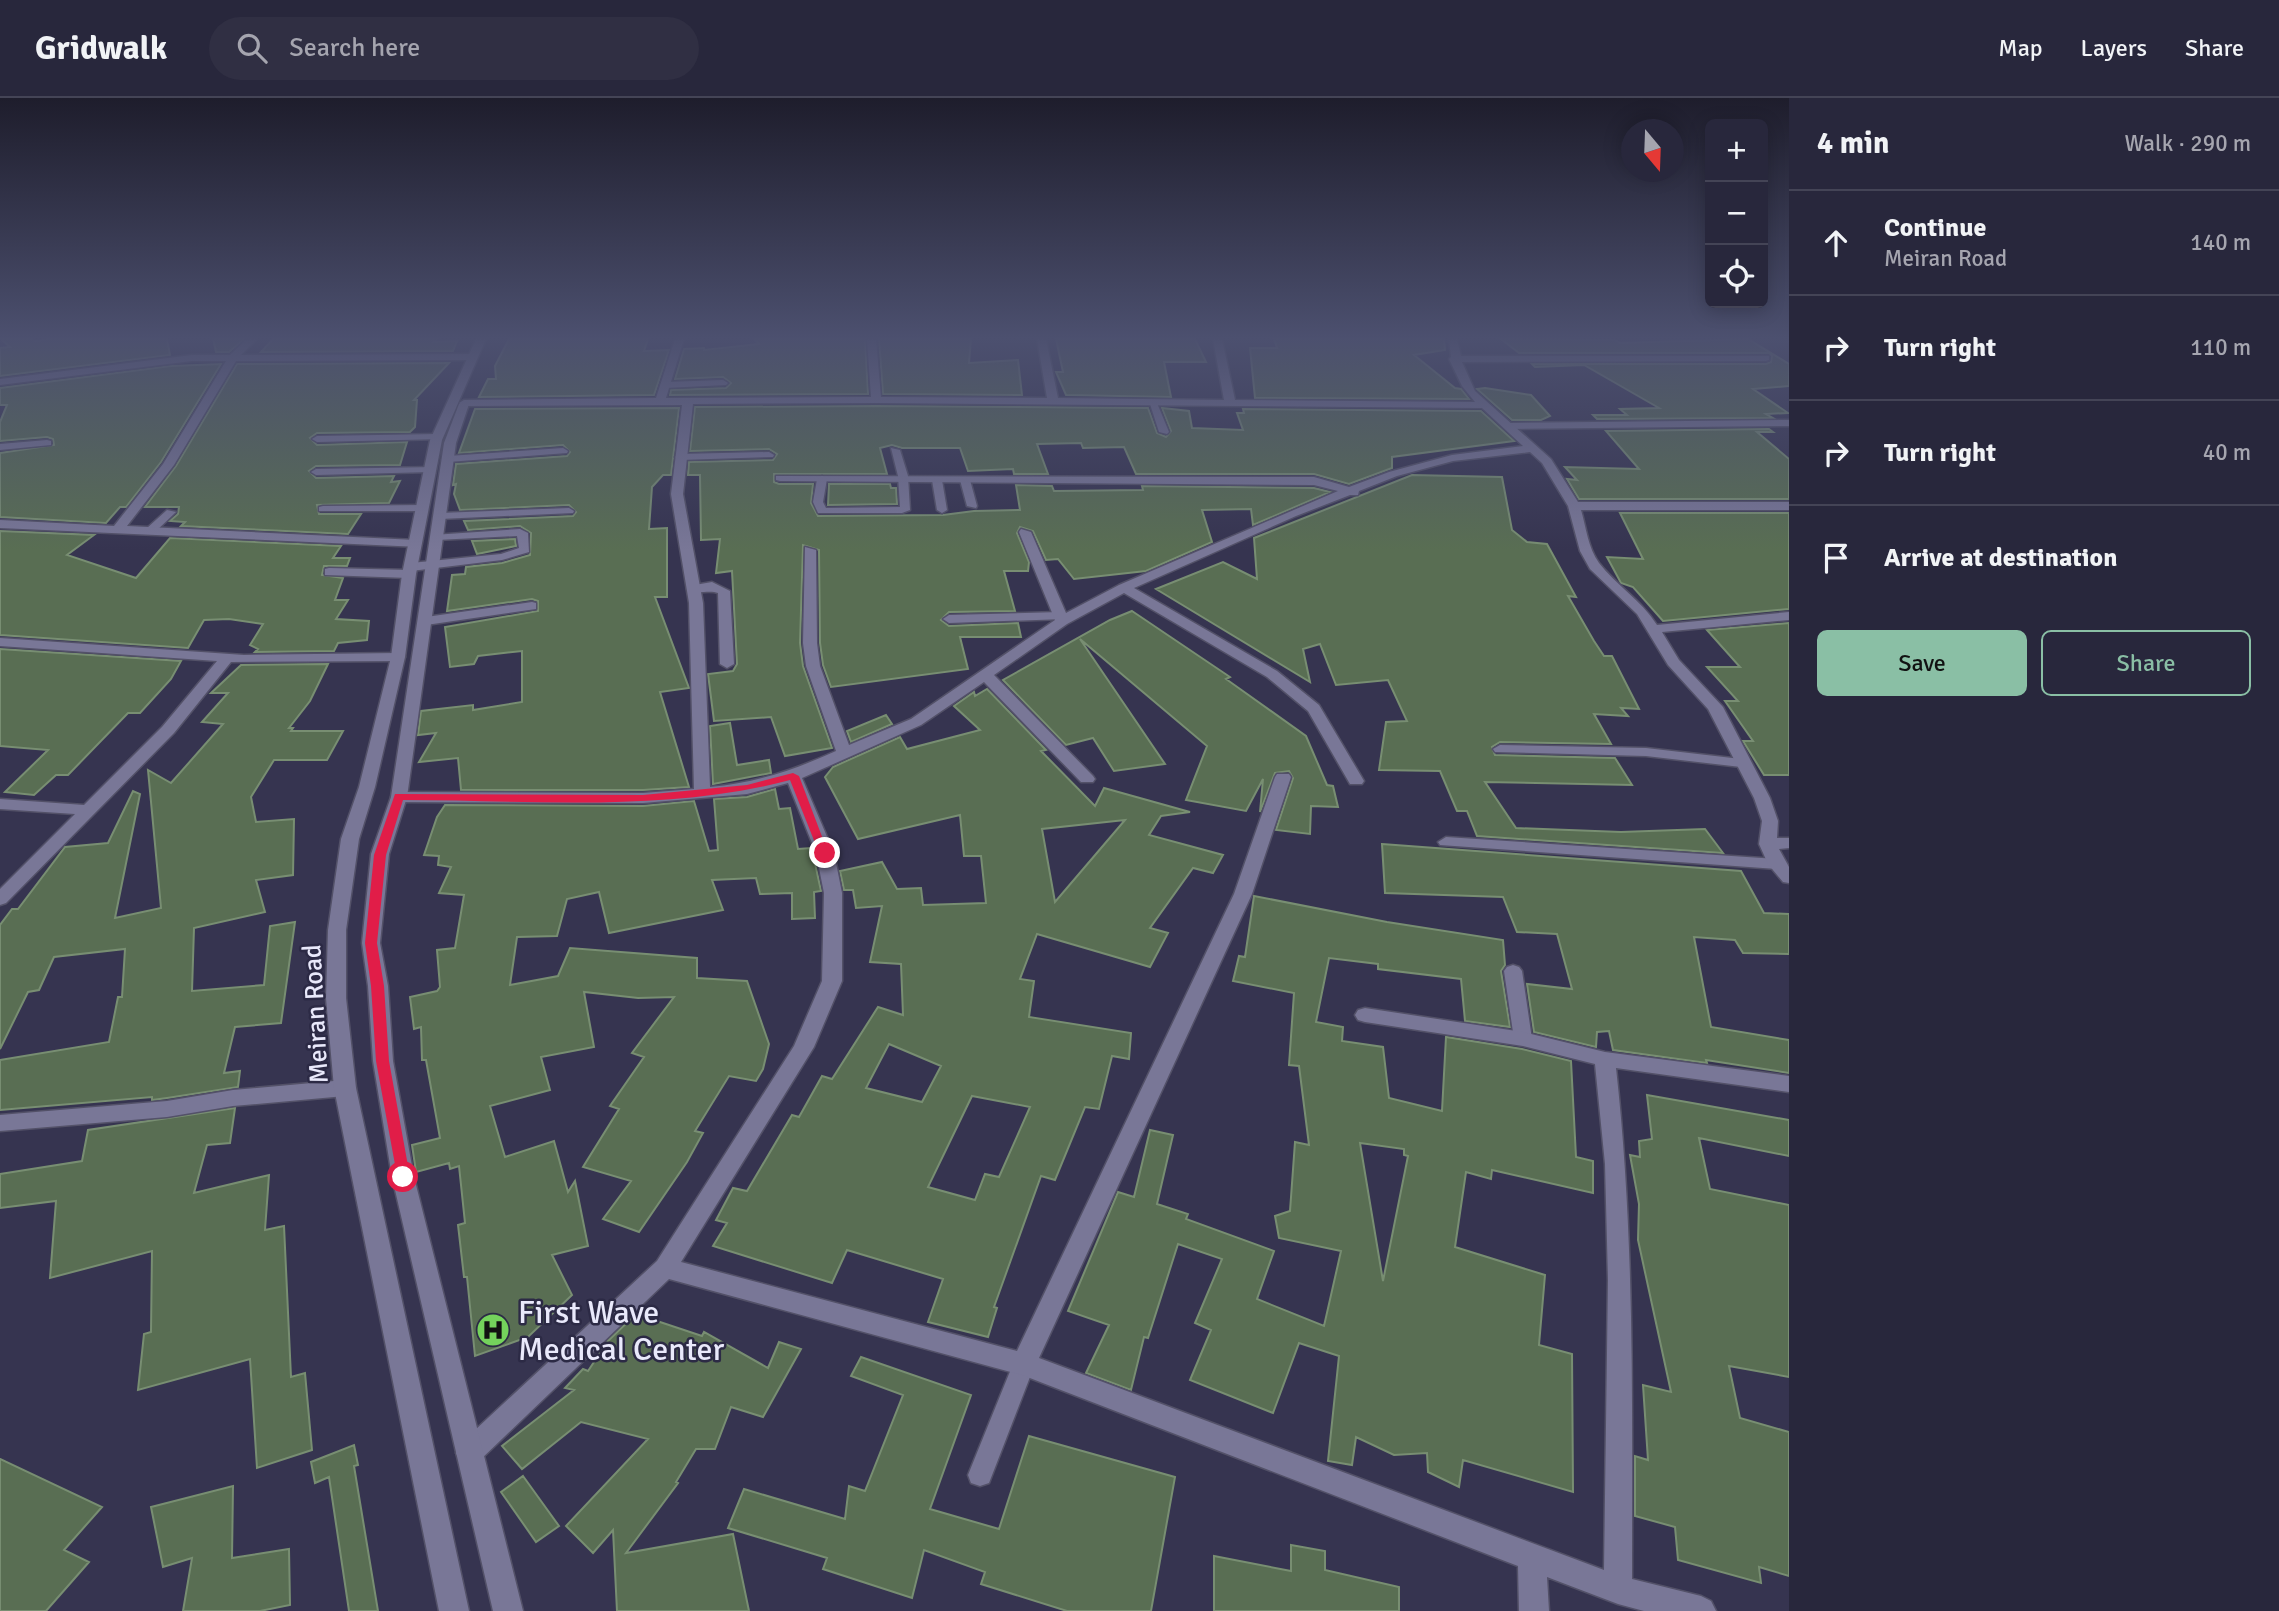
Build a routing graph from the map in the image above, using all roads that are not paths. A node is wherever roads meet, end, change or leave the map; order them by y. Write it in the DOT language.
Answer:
graph roads {
  1 [pos="201,410"];
  2 [pos="449,410"];
  3 [pos="461,410"];
  4 [pos="687,410"];
  5 [pos="1155,410"];
  6 [pos="1490,410"];
  7 [pos="1789,423"];
  8 [pos="1510,426"];
  9 [pos="1164,432"];
  10 [pos="439,434"];
  11 [pos="348,435"];
  12 [pos="317,439"];
  13 [pos="47,443"];
  14 [pos="0,447"];
  15 [pos="1533,448"];
  16 [pos="895,450"];
  17 [pos="562,452"];
  18 [pos="769,455"];
  19 [pos="680,457"];
  20 [pos="439,464"];
  21 [pos="316,472"];
  22 [pos="780,478"];
  23 [pos="822,479"];
  24 [pos="902,479"];
  25 [pos="937,480"];
  26 [pos="965,480"];
  27 [pos="1354,492"];
  28 [pos="972,506"];
  29 [pos="1574,506"];
  30 [pos="1789,506"];
  31 [pos="323,509"];
  32 [pos="942,510"];
  33 [pos="569,511"];
  34 [pos="171,512"];
  35 [pos="431,512"];
  36 [pos="0,524"];
  37 [pos="119,528"];
  38 [pos="151,530"];
  39 [pos="1026,532"];
  40 [pos="470,536"];
  41 [pos="437,537"];
  42 [pos="416,544"];
  43 [pos="810,550"];
  44 [pos="467,561"];
  45 [pos="433,565"];
  46 [pos="410,570"];
  47 [pos="329,572"];
  48 [pos="1124,588"];
  49 [pos="693,589"];
  50 [pos="531,606"];
  51 [pos="1789,616"];
  52 [pos="949,619"];
  53 [pos="1061,619"];
  54 [pos="426,621"];
  55 [pos="1654,629"];
  56 [pos="0,642"];
  57 [pos="228,657"];
  58 [pos="398,657"];
  59 [pos="727,664"];
  60 [pos="985,674"];
  61 [pos="1500,749"];
  62 [pos="845,755"];
  63 [pos="1741,763"];
  64 [pos="793,776"];
  65 [pos="1283,777"];
  66 [pos="1087,779"];
  67 [pos="1356,781"];
  68 [pos="702,794"];
  69 [pos="399,796"];
  70 [pos="0,804"];
  71 [pos="89,810"];
  72 [pos="1446,842"];
  73 [pos="1789,843"];
  74 [pos="1768,844"];
  75 [pos="1777,864"];
  76 [pos="1789,878"];
  77 [pos="0,900"];
  78 [pos="1513,971"];
  79 [pos="1365,1015"];
  80 [pos="1523,1039"];
  81 [pos="1605,1059"];
  82 [pos="1789,1084"];
  83 [pos="345,1088"];
  84 [pos="0,1124"];
  85 [pos="665,1268"];
  86 [pos="1024,1364"];
  87 [pos="469,1453"];
  88 [pos="980,1475"];
  89 [pos="1532,1558"];
  90 [pos="1618,1590"];
  91 [pos="454,1611"];
  92 [pos="508,1611"];
  93 [pos="1534,1611"];
  94 [pos="1701,1611"];
  1 -- 37 [label="street"];
  2 -- 10 [label="street, Meiran Road"];
  3 -- 20 [label="street, Meiran Road"];
  4 -- 19 [label="street"];
  5 -- 9 [label="lane"];
  6 -- 8 [label="street"];
  7 -- 8 [label="lane"];
  8 -- 15 [label="street"];
  10 -- 11 [label="lane"];
  10 -- 12 [label="lane"];
  10 -- 20 [label="street, Meiran Road"];
  13 -- 14 [label="street"];
  15 -- 27 [label="street"];
  15 -- 29 [label="street"];
  16 -- 24 [label="lane"];
  17 -- 20 [label="lane"];
  18 -- 19 [label="lane"];
  19 -- 49 [label="street"];
  20 -- 21 [label="lane"];
  20 -- 35 [label="street, Meiran Road"];
  22 -- 23 [label="street"];
  23 -- 24 [label="street"];
  23 -- 24 [label="lane"];
  24 -- 25 [label="street"];
  25 -- 26 [label="street"];
  25 -- 32 [label="lane"];
  26 -- 27 [label="street"];
  26 -- 28 [label="lane"];
  27 -- 48 [label="street"];
  29 -- 30 [label="street"];
  29 -- 55 [label="street"];
  31 -- 35 [label="lane"];
  33 -- 35 [label="lane"];
  34 -- 38 [label="lane"];
  35 -- 41 [label="street, Meiran Road"];
  35 -- 42 [label="street, Meiran Road"];
  36 -- 37 [label="street"];
  37 -- 38 [label="street"];
  38 -- 42 [label="street"];
  39 -- 53 [label="street"];
  40 -- 41 [label="lane"];
  40 -- 44 [label="lane"];
  40 -- 44 [label="lane"];
  41 -- 45 [label="street, Meiran Road"];
  42 -- 46 [label="street, Meiran Road"];
  43 -- 62 [label="street"];
  44 -- 45 [label="lane"];
  45 -- 46 [label="lane"];
  45 -- 54 [label="street, Meiran Road"];
  46 -- 47 [label="lane"];
  46 -- 58 [label="street, Meiran Road"];
  48 -- 53 [label="street"];
  48 -- 67 [label="street"];
  49 -- 59 [label="lane"];
  49 -- 68 [label="street"];
  50 -- 54 [label="lane"];
  51 -- 55 [label="street"];
  52 -- 53 [label="lane"];
  53 -- 60 [label="street"];
  54 -- 69 [label="street, Meiran Road"];
  55 -- 63 [label="street"];
  56 -- 57 [label="street"];
  57 -- 58 [label="street"];
  57 -- 71 [label="street"];
  58 -- 83 [label="street, Meiran Road"];
  60 -- 62 [label="street"];
  60 -- 66 [label="street"];
  61 -- 63 [label="lane"];
  62 -- 64 [label="street"];
  63 -- 74 [label="street"];
  64 -- 68 [label="street"];
  64 -- 85 [label="street"];
  65 -- 86 [label="street"];
  68 -- 69 [label="street"];
  69 -- 87 [label="street, Meiran Road"];
  70 -- 71 [label="street"];
  71 -- 77 [label="street"];
  72 -- 75 [label="lane"];
  73 -- 74 [label="street"];
  74 -- 75 [label="street"];
  75 -- 76 [label="street"];
  78 -- 80 [label="lane"];
  79 -- 80 [label="street"];
  80 -- 81 [label="street"];
  81 -- 82 [label="street"];
  81 -- 90 [label="street"];
  83 -- 84 [label="street"];
  83 -- 91 [label="street, Meiran Road"];
  85 -- 86 [label="street"];
  85 -- 87 [label="street"];
  86 -- 88 [label="lane"];
  86 -- 89 [label="street"];
  87 -- 92 [label="street, Meiran Road"];
  89 -- 90 [label="street"];
  89 -- 93 [label="street"];
  90 -- 94 [label="street"];
}
